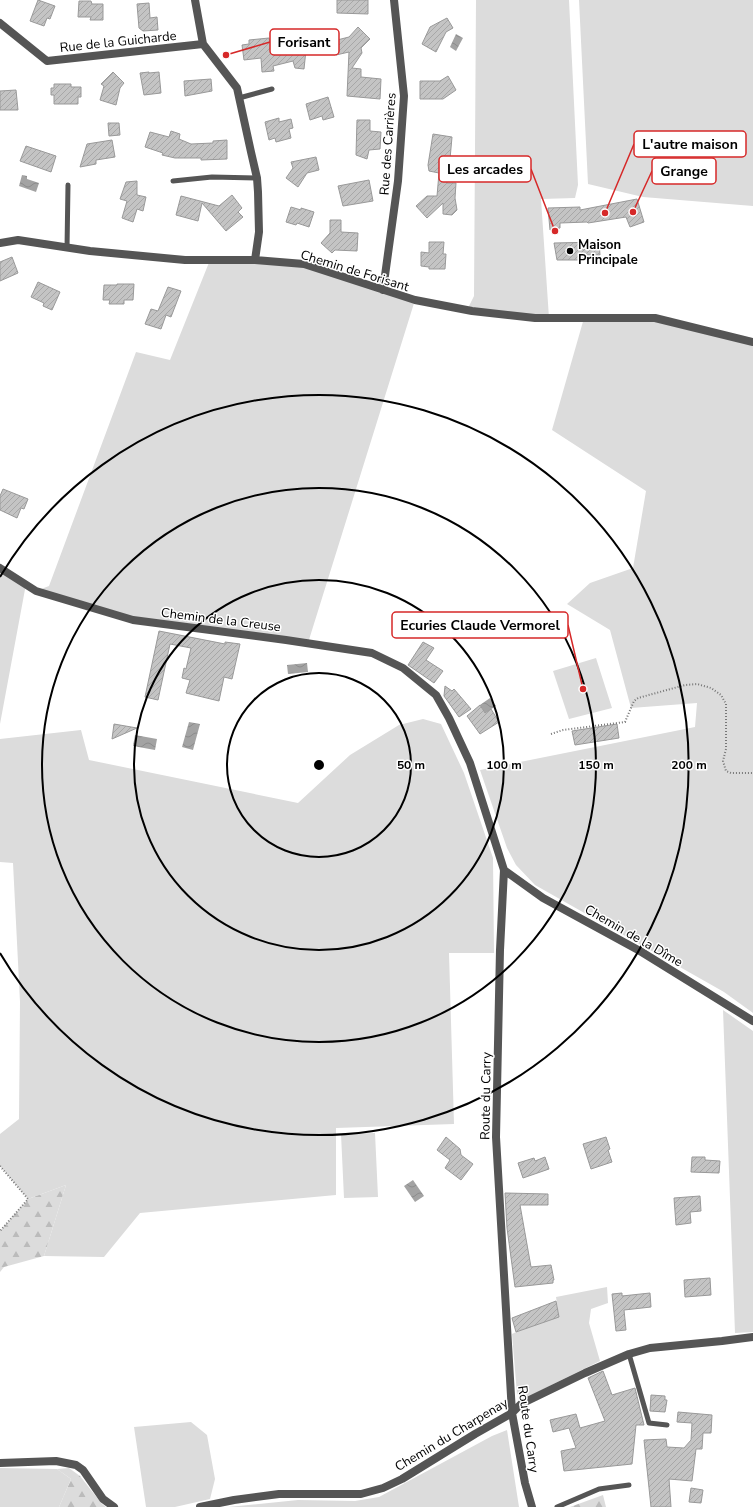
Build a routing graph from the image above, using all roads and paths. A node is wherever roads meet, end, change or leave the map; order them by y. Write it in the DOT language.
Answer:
graph roads {
  1 [pos="195,0"];
  2 [pos="394,0"];
  3 [pos="0,24"];
  4 [pos="203,44"];
  5 [pos="272,89"];
  6 [pos="239,98"];
  7 [pos="257,178"];
  8 [pos="173,181"];
  9 [pos="68,185"];
  10 [pos="0,243"];
  11 [pos="67,248"];
  12 [pos="255,260"];
  13 [pos="383,290"];
  14 [pos="753,342"];
  15 [pos="0,568"];
  16 [pos="436,695"];
  17 [pos="551,734"];
  18 [pos="753,773"];
  19 [pos="504,870"];
  20 [pos="753,1021"];
  21 [pos="0,1166"];
  22 [pos="0,1231"];
  23 [pos="753,1337"];
  24 [pos="629,1354"];
  25 [pos="512,1413"];
  26 [pos="667,1425"];
  27 [pos="0,1463"];
  28 [pos="629,1485"];
  29 [pos="114,1507"];
  30 [pos="200,1507"];
  31 [pos="532,1507"];
  32 [pos="557,1507"];
  1 -- 4 [label="street"];
  2 -- 13 [label="street, Rue des Carrières"];
  3 -- 4 [label="street, Rue de la Guicharde"];
  4 -- 6 [label="street"];
  5 -- 6 [label="lane"];
  6 -- 7 [label="street"];
  7 -- 8 [label="lane"];
  7 -- 12 [label="street"];
  9 -- 11 [label="lane"];
  10 -- 11 [label="street, Chemin de Forisant"];
  11 -- 12 [label="street, Chemin de Forisant"];
  12 -- 13 [label="street, Chemin de Forisant"];
  13 -- 14 [label="street, Chemin de Forisant"];
  15 -- 16 [label="street, Chemin de la Creuse"];
  16 -- 19 [label="street, Route du Carry"];
  17 -- 18 [label="path"];
  19 -- 20 [label="street, Chemin de la Dîme"];
  19 -- 25 [label="street, Route du Carry"];
  21 -- 22 [label="path"];
  23 -- 24 [label="street, Chemin du Charpenay"];
  24 -- 25 [label="street, Chemin du Charpenay"];
  24 -- 26 [label="lane"];
  25 -- 30 [label="street, Chemin du Charpenay"];
  25 -- 31 [label="street, Route du Carry"];
  27 -- 29 [label="street"];
  28 -- 32 [label="lane"];
}
